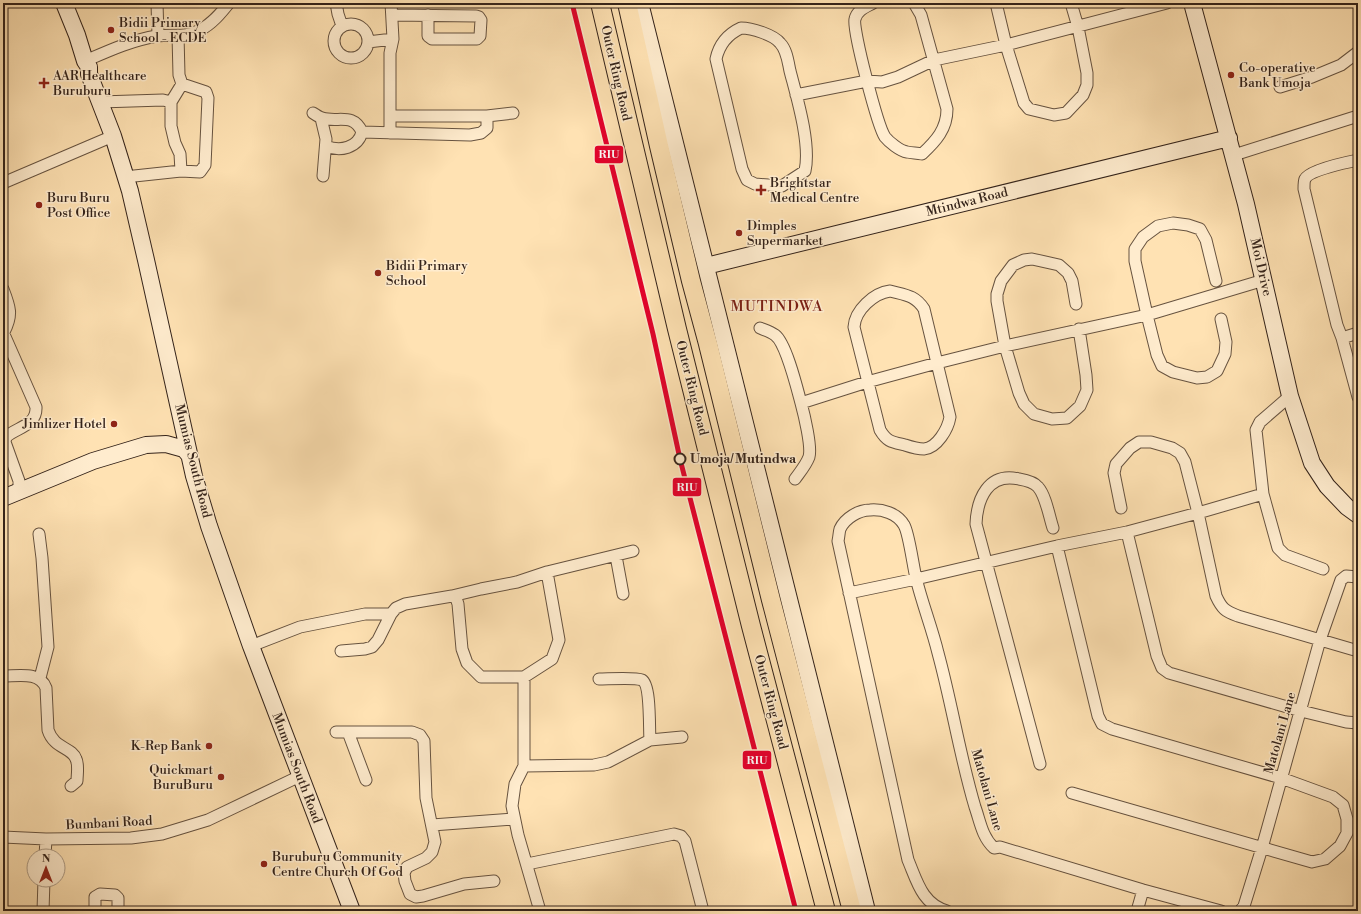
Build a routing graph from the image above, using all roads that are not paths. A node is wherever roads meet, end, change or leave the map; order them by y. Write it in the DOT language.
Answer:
graph roads {
  1 [pos="64,3"];
  2 [pos="157,3"];
  3 [pos="229,3"];
  4 [pos="336,3"];
  5 [pos="391,3"];
  6 [pos="600,3"];
  7 [pos="628,3"];
  8 [pos="640,3"];
  9 [pos="873,3"];
  10 [pos="914,3"];
  11 [pos="996,3"];
  12 [pos="1071,3"];
  13 [pos="1168,3"];
  14 [pos="1192,3"];
  15 [pos="392,15"];
  16 [pos="428,15"];
  17 [pos="342,26"];
  18 [pos="1078,27"];
  19 [pos="178,35"];
  20 [pos="158,36"];
  21 [pos="393,39"];
  22 [pos="368,42"];
  23 [pos="1006,45"];
  24 [pos="1358,52"];
  25 [pos="934,60"];
  26 [pos="85,61"];
  27 [pos="867,81"];
  28 [pos="182,84"];
  29 [pos="1280,87"];
  30 [pos="796,95"];
  31 [pos="100,102"];
  32 [pos="170,102"];
  33 [pos="513,113"];
  34 [pos="391,116"];
  35 [pos="487,116"];
  36 [pos="1358,116"];
  37 [pos="362,132"];
  38 [pos="390,133"];
  39 [pos="112,136"];
  40 [pos="1229,138"];
  41 [pos="326,146"];
  42 [pos="1234,155"];
  43 [pos="1358,160"];
  44 [pos="181,171"];
  45 [pos="125,176"];
  46 [pos="323,176"];
  47 [pos="3,182"];
  48 [pos="706,266"];
  49 [pos="1264,280"];
  50 [pos="1216,281"];
  51 [pos="3,289"];
  52 [pos="1076,304"];
  53 [pos="1147,315"];
  54 [pos="1220,319"];
  55 [pos="760,328"];
  56 [pos="1079,329"];
  57 [pos="3,332"];
  58 [pos="1358,333"];
  59 [pos="1342,338"];
  60 [pos="1005,346"];
  61 [pos="936,363"];
  62 [pos="867,382"];
  63 [pos="1290,396"];
  64 [pos="1358,397"];
  65 [pos="801,403"];
  66 [pos="185,429"];
  67 [pos="157,443"];
  68 [pos="190,456"];
  69 [pos="795,479"];
  70 [pos="22,486"];
  71 [pos="1263,494"];
  72 [pos="3,498"];
  73 [pos="1121,508"];
  74 [pos="1198,513"];
  75 [pos="1358,515"];
  76 [pos="1053,528"];
  77 [pos="1127,532"];
  78 [pos="38,534"];
  79 [pos="1058,546"];
  80 [pos="633,551"];
  81 [pos="616,556"];
  82 [pos="987,562"];
  83 [pos="1323,569"];
  84 [pos="546,572"];
  85 [pos="1358,577"];
  86 [pos="916,579"];
  87 [pos="849,593"];
  88 [pos="624,594"];
  89 [pos="452,596"];
  90 [pos="391,614"];
  91 [pos="1320,640"];
  92 [pos="251,646"];
  93 [pos="341,651"];
  94 [pos="1358,651"];
  95 [pos="3,676"];
  96 [pos="524,677"];
  97 [pos="40,678"];
  98 [pos="599,679"];
  99 [pos="1301,711"];
  100 [pos="1358,723"];
  101 [pos="336,732"];
  102 [pos="348,732"];
  103 [pos="682,737"];
  104 [pos="650,740"];
  105 [pos="1040,764"];
  106 [pos="524,766"];
  107 [pos="300,776"];
  108 [pos="1282,778"];
  109 [pos="366,780"];
  110 [pos="71,786"];
  111 [pos="1072,793"];
  112 [pos="514,819"];
  113 [pos="432,825"];
  114 [pos="3,837"];
  115 [pos="46,839"];
  116 [pos="45,848"];
  117 [pos="1262,848"];
  118 [pos="527,864"];
  119 [pos="494,881"];
  120 [pos="44,888"];
  121 [pos="1143,890"];
  122 [pos="43,911"];
  123 [pos="95,911"];
  124 [pos="118,911"];
  125 [pos="352,911"];
  126 [pos="540,911"];
  127 [pos="704,911"];
  128 [pos="826,911"];
  129 [pos="852,911"];
  130 [pos="867,911"];
  131 [pos="948,911"];
  132 [pos="1137,911"];
  133 [pos="1221,911"];
  134 [pos="1240,911"];
  1 -- 26 [label="main road, Mumias South Road"];
  2 -- 20 [label="street"];
  3 -- 19 [label="street"];
  4 -- 17 [label="street"];
  5 -- 15 [label="street"];
  6 -- 128 [label="main road, Outer Ring Road"];
  7 -- 129 [label="main road, Outer Ring Road"];
  8 -- 48 [label="main road"];
  9 -- 27 [label="street"];
  10 -- 25 [label="street"];
  11 -- 23 [label="street"];
  12 -- 18 [label="street"];
  13 -- 18 [label="street"];
  14 -- 40 [label="main road, Moi Drive"];
  15 -- 16 [label="street"];
  15 -- 21 [label="street"];
  16 -- 16 [label="street"];
  17 -- 22 [label="street"];
  17 -- 22 [label="street"];
  18 -- 23 [label="street"];
  18 -- 23 [label="street"];
  19 -- 20 [label="street"];
  19 -- 28 [label="street"];
  20 -- 26 [label="street"];
  21 -- 22 [label="street"];
  21 -- 34 [label="street"];
  23 -- 25 [label="street"];
  24 -- 29 [label="street"];
  25 -- 27 [label="street"];
  25 -- 27 [label="street"];
  26 -- 31 [label="main road, Mumias South Road"];
  27 -- 30 [label="street"];
  28 -- 32 [label="street"];
  28 -- 44 [label="street"];
  30 -- 30 [label="street"];
  31 -- 32 [label="street"];
  31 -- 39 [label="main road, Mumias South Road"];
  32 -- 44 [label="street"];
  33 -- 35 [label="street"];
  34 -- 35 [label="street"];
  34 -- 38 [label="street"];
  35 -- 38 [label="street"];
  36 -- 42 [label="street"];
  37 -- 38 [label="street"];
  37 -- 41 [label="street"];
  37 -- 41 [label="street"];
  39 -- 45 [label="main road, Mumias South Road"];
  39 -- 47 [label="street"];
  40 -- 42 [label="main road, Moi Drive"];
  40 -- 48 [label="main road, Mtindwa Road"];
  41 -- 46 [label="street"];
  42 -- 49 [label="main road, Moi Drive"];
  43 -- 59 [label="street"];
  44 -- 45 [label="street"];
  45 -- 66 [label="main road, Mumias South Road"];
  48 -- 130 [label="main road"];
  49 -- 53 [label="street"];
  49 -- 63 [label="main road, Moi Drive"];
  50 -- 53 [label="street"];
  51 -- 57 [label="street"];
  52 -- 60 [label="street"];
  53 -- 54 [label="street"];
  53 -- 56 [label="street"];
  55 -- 65 [label="street"];
  56 -- 60 [label="street"];
  56 -- 60 [label="street"];
  57 -- 70 [label="street"];
  58 -- 59 [label="street"];
  59 -- 64 [label="street"];
  60 -- 61 [label="street"];
  61 -- 62 [label="street"];
  61 -- 62 [label="street"];
  61 -- 62 [label="street"];
  62 -- 65 [label="street"];
  63 -- 71 [label="street"];
  63 -- 75 [label="main road, Moi Drive"];
  65 -- 69 [label="street"];
  66 -- 67 [label="main road"];
  66 -- 68 [label="main road, Mumias South Road"];
  67 -- 68 [label="main road"];
  67 -- 70 [label="main road"];
  68 -- 92 [label="main road, Mumias South Road"];
  70 -- 72 [label="main road"];
  71 -- 74 [label="street"];
  71 -- 83 [label="street"];
  73 -- 74 [label="street"];
  74 -- 77 [label="street"];
  74 -- 91 [label="street"];
  76 -- 82 [label="street"];
  77 -- 79 [label="street"];
  77 -- 99 [label="street"];
  78 -- 97 [label="street"];
  79 -- 82 [label="street"];
  79 -- 108 [label="street"];
  80 -- 81 [label="street"];
  81 -- 84 [label="street"];
  81 -- 88 [label="street"];
  82 -- 86 [label="street"];
  82 -- 105 [label="street"];
  84 -- 89 [label="street"];
  84 -- 96 [label="street"];
  85 -- 91 [label="street, Matolani Lane"];
  86 -- 87 [label="street"];
  86 -- 87 [label="street"];
  86 -- 121 [label="street, Matolani Lane"];
  87 -- 131 [label="street"];
  89 -- 90 [label="street"];
  89 -- 96 [label="street"];
  90 -- 92 [label="street"];
  90 -- 93 [label="street"];
  91 -- 94 [label="street"];
  91 -- 99 [label="street, Matolani Lane"];
  92 -- 107 [label="main road, Mumias South Road"];
  95 -- 97 [label="street"];
  96 -- 106 [label="street"];
  97 -- 110 [label="street"];
  98 -- 104 [label="street"];
  99 -- 100 [label="street"];
  99 -- 108 [label="street, Matolani Lane"];
  101 -- 102 [label="street"];
  102 -- 109 [label="street"];
  102 -- 113 [label="street"];
  103 -- 104 [label="street"];
  104 -- 106 [label="street"];
  106 -- 112 [label="street"];
  107 -- 115 [label="street, Bumbani Road"];
  107 -- 125 [label="main road, Mumias South Road"];
  108 -- 117 [label="street, Matolani Lane"];
  108 -- 117 [label="street"];
  111 -- 117 [label="street"];
  112 -- 113 [label="street"];
  112 -- 118 [label="street"];
  113 -- 119 [label="street"];
  114 -- 115 [label="street, Bumbani Road"];
  115 -- 116 [label="street"];
  117 -- 134 [label="street, Matolani Lane"];
  118 -- 126 [label="street"];
  118 -- 127 [label="street"];
  120 -- 122 [label="street"];
  121 -- 132 [label="street"];
  121 -- 133 [label="street, Matolani Lane"];
  123 -- 124 [label="street"];
}
